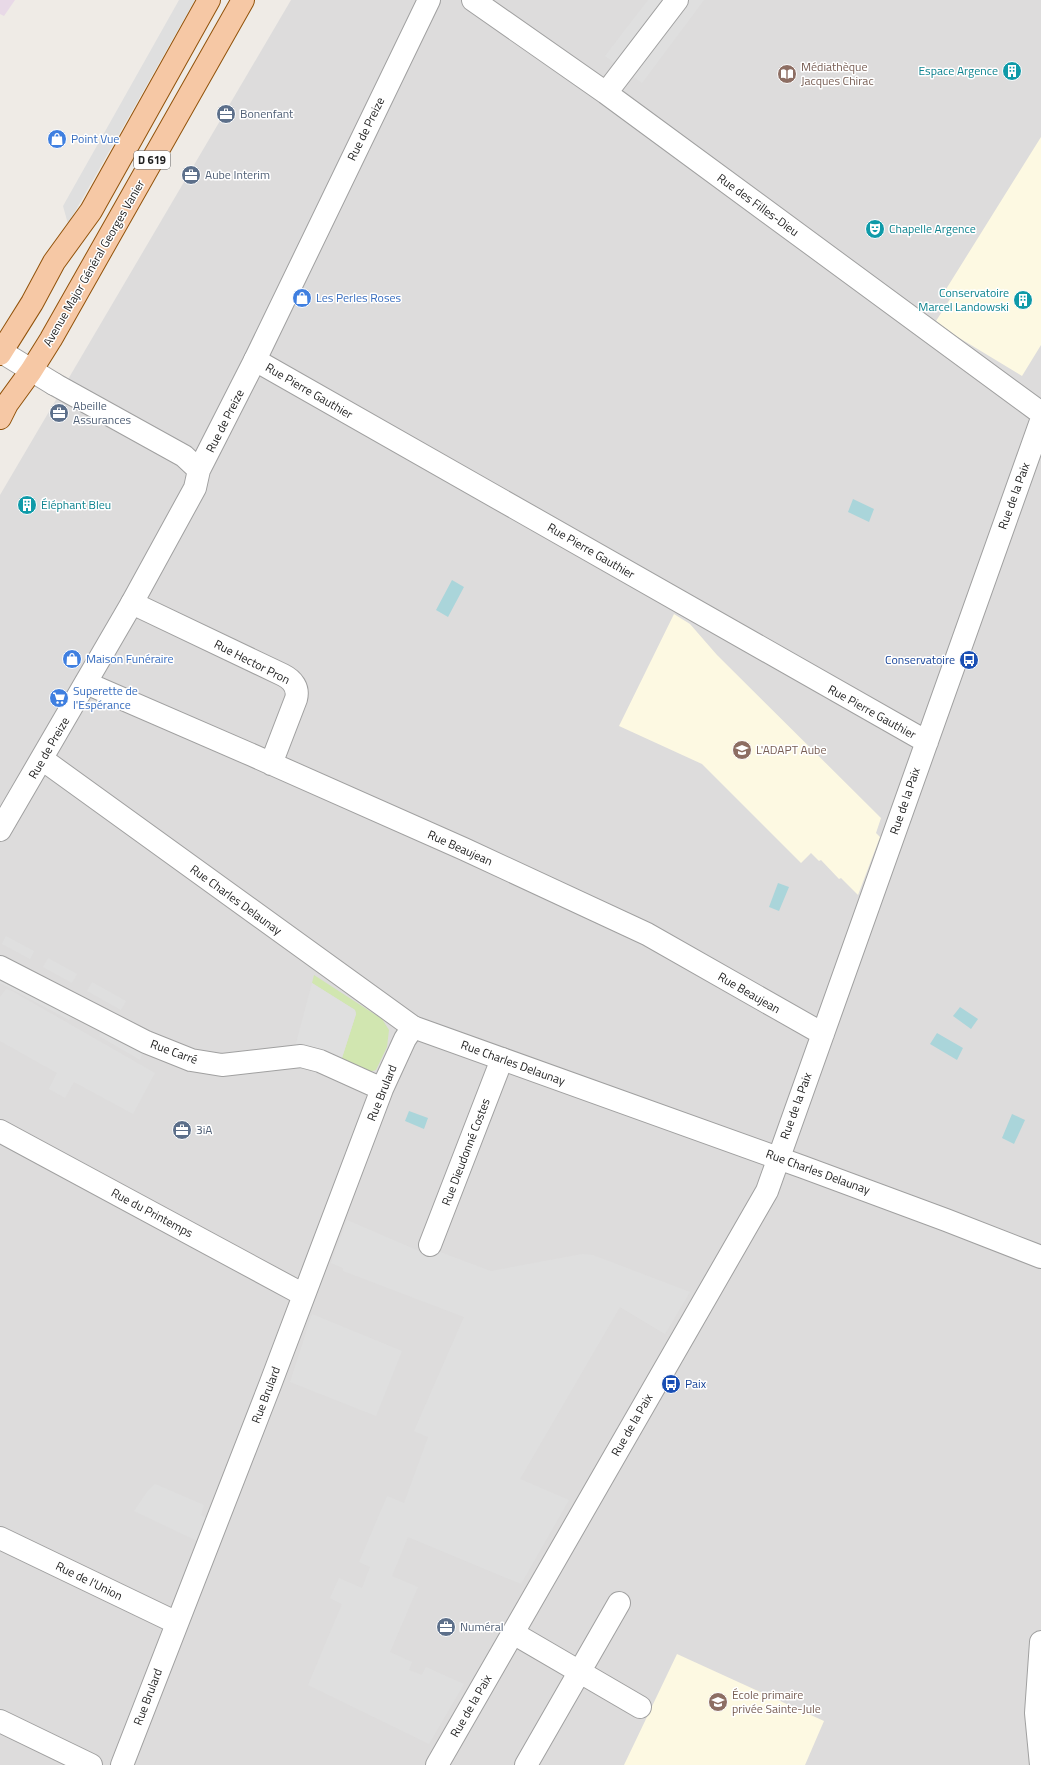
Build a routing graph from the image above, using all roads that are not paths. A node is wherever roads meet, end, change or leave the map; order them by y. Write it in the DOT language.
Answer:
graph roads {
  1 [pos="209,0"];
  2 [pos="243,0"];
  3 [pos="429,0"];
  4 [pos="473,0"];
  5 [pos="677,0"];
  6 [pos="606,93"];
  7 [pos="0,352"];
  8 [pos="255,360"];
  9 [pos="31,371"];
  10 [pos="1041,413"];
  11 [pos="0,418"];
  12 [pos="1041,421"];
  13 [pos="199,470"];
  14 [pos="132,603"];
  15 [pos="86,683"];
  16 [pos="926,742"];
  17 [pos="42,759"];
  18 [pos="271,764"];
  19 [pos="0,830"];
  20 [pos="0,967"];
  21 [pos="413,1027"];
  22 [pos="823,1034"];
  23 [pos="502,1059"];
  24 [pos="382,1089"];
  25 [pos="0,1131"];
  26 [pos="778,1158"];
  27 [pos="430,1245"];
  28 [pos="1041,1258"];
  29 [pos="304,1295"];
  30 [pos="0,1538"];
  31 [pos="619,1603"];
  32 [pos="177,1624"];
  33 [pos="513,1633"];
  34 [pos="1041,1642"];
  35 [pos="579,1672"];
  36 [pos="640,1707"];
  37 [pos="0,1722"];
  38 [pos="91,1765"];
  39 [pos="122,1765"];
  40 [pos="437,1765"];
  41 [pos="526,1765"];
  42 [pos="1041,1765"];
  1 -- 7 [label="main road, D 619"];
  2 -- 9 [label="main road, Avenue Major Général Georges Vanier / D 619"];
  3 -- 8 [label="street, Rue de Preize"];
  4 -- 6 [label="street, Rue des Filles-Dieu"];
  5 -- 6 [label="street"];
  6 -- 10 [label="street, Rue des Filles-Dieu"];
  7 -- 9 [label="street"];
  8 -- 13 [label="street, Rue de Preize"];
  8 -- 16 [label="street, Rue Pierre Gauthier"];
  9 -- 11 [label="main road, Avenue Major Général Georges Vanier / D 619"];
  9 -- 13 [label="street"];
  12 -- 16 [label="street, Rue de la Paix"];
  13 -- 14 [label="street, Rue de Preize"];
  14 -- 15 [label="street, Rue de Preize"];
  14 -- 18 [label="street, Rue Hector Pron"];
  15 -- 17 [label="street, Rue de Preize"];
  15 -- 18 [label="street, Rue Beaujean"];
  16 -- 22 [label="street, Rue de la Paix"];
  17 -- 19 [label="street, Rue de Preize"];
  17 -- 21 [label="street, Rue Charles Delaunay"];
  18 -- 22 [label="street, Rue Beaujean"];
  20 -- 24 [label="street, Rue Carré"];
  21 -- 23 [label="street, Rue Charles Delaunay"];
  21 -- 24 [label="street, Rue Brulard"];
  22 -- 26 [label="street, Rue de la Paix"];
  23 -- 26 [label="street, Rue Charles Delaunay"];
  23 -- 27 [label="street, Rue Dieudonné Costes"];
  24 -- 29 [label="street, Rue Brulard"];
  25 -- 29 [label="street, Rue du Printemps"];
  26 -- 28 [label="street, Rue Charles Delaunay"];
  26 -- 33 [label="street, Rue de la Paix"];
  29 -- 32 [label="street, Rue Brulard"];
  30 -- 32 [label="street, Rue de l'Union"];
  31 -- 35 [label="street"];
  32 -- 39 [label="street, Rue Brulard"];
  33 -- 35 [label="street"];
  33 -- 40 [label="street, Rue de la Paix"];
  34 -- 42 [label="street"];
  35 -- 36 [label="street"];
  35 -- 41 [label="street"];
  37 -- 38 [label="street"];
}
